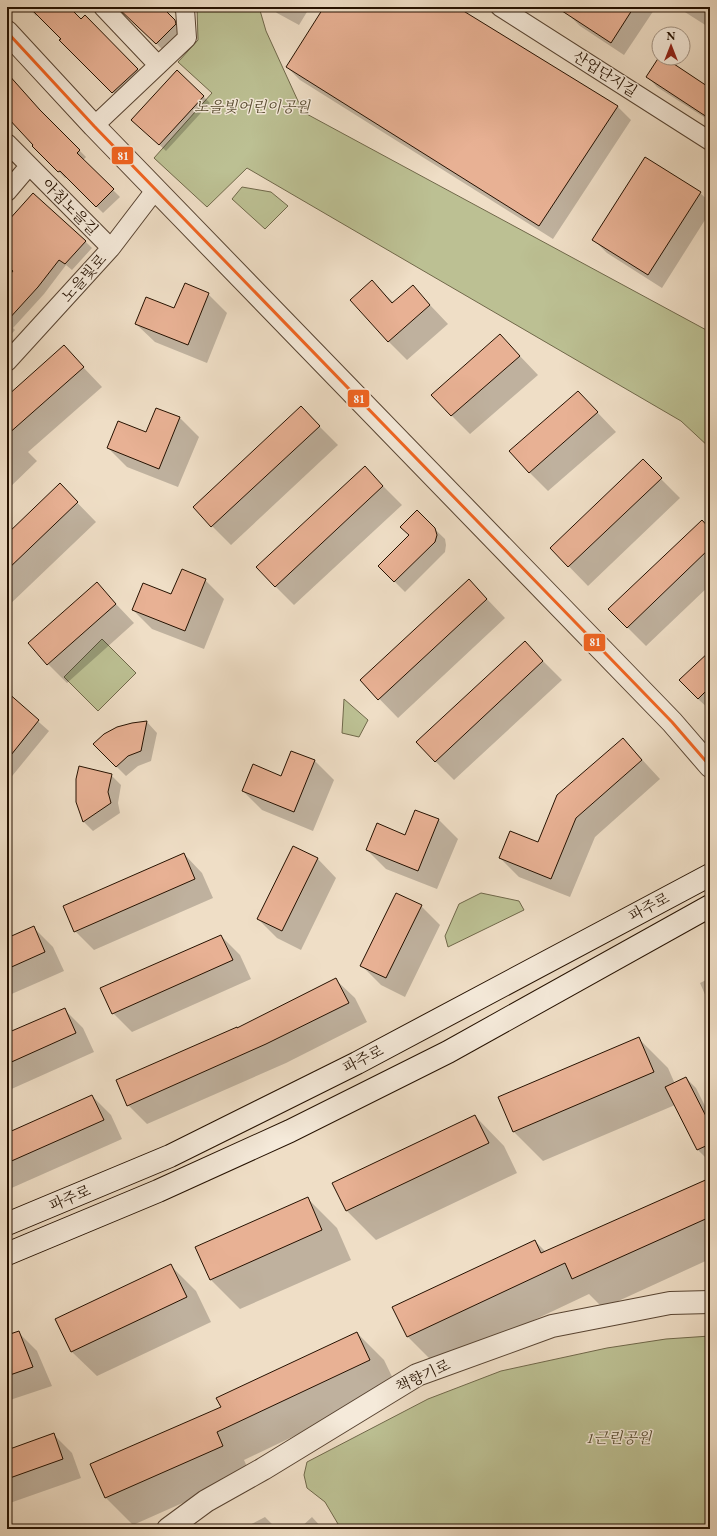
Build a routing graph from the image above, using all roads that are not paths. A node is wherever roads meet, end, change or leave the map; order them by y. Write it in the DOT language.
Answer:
graph roads {
  1 [pos="103,7"];
  2 [pos="183,7"];
  3 [pos="500,7"];
  4 [pos="7,32"];
  5 [pos="158,65"];
  6 [pos="94,126"];
  7 [pos="710,141"];
  8 [pos="7,143"];
  9 [pos="29,166"];
  10 [pos="156,190"];
  11 [pos="7,192"];
  12 [pos="111,248"];
  13 [pos="7,362"];
  14 [pos="710,766"];
  15 [pos="710,875"];
  16 [pos="710,906"];
  17 [pos="7,1224"];
  18 [pos="7,1254"];
  19 [pos="710,1302"];
  20 [pos="168,1529"];
  1 -- 5 [label="street"];
  2 -- 5 [label="street"];
  3 -- 7 [label="street, 산업단지길"];
  4 -- 6 [label="street"];
  5 -- 6 [label="street"];
  6 -- 10 [label="street"];
  8 -- 9 [label="street, 아침노을길"];
  9 -- 11 [label="street, 아침노을길"];
  9 -- 12 [label="street, 아침노을길"];
  10 -- 12 [label="street, 노을빛로"];
  10 -- 14 [label="street"];
  12 -- 13 [label="street, 노을빛로"];
  15 -- 17 [label="street, 파주로"];
  16 -- 18 [label="street, 파주로"];
  19 -- 20 [label="street, 책향기로"];
}
